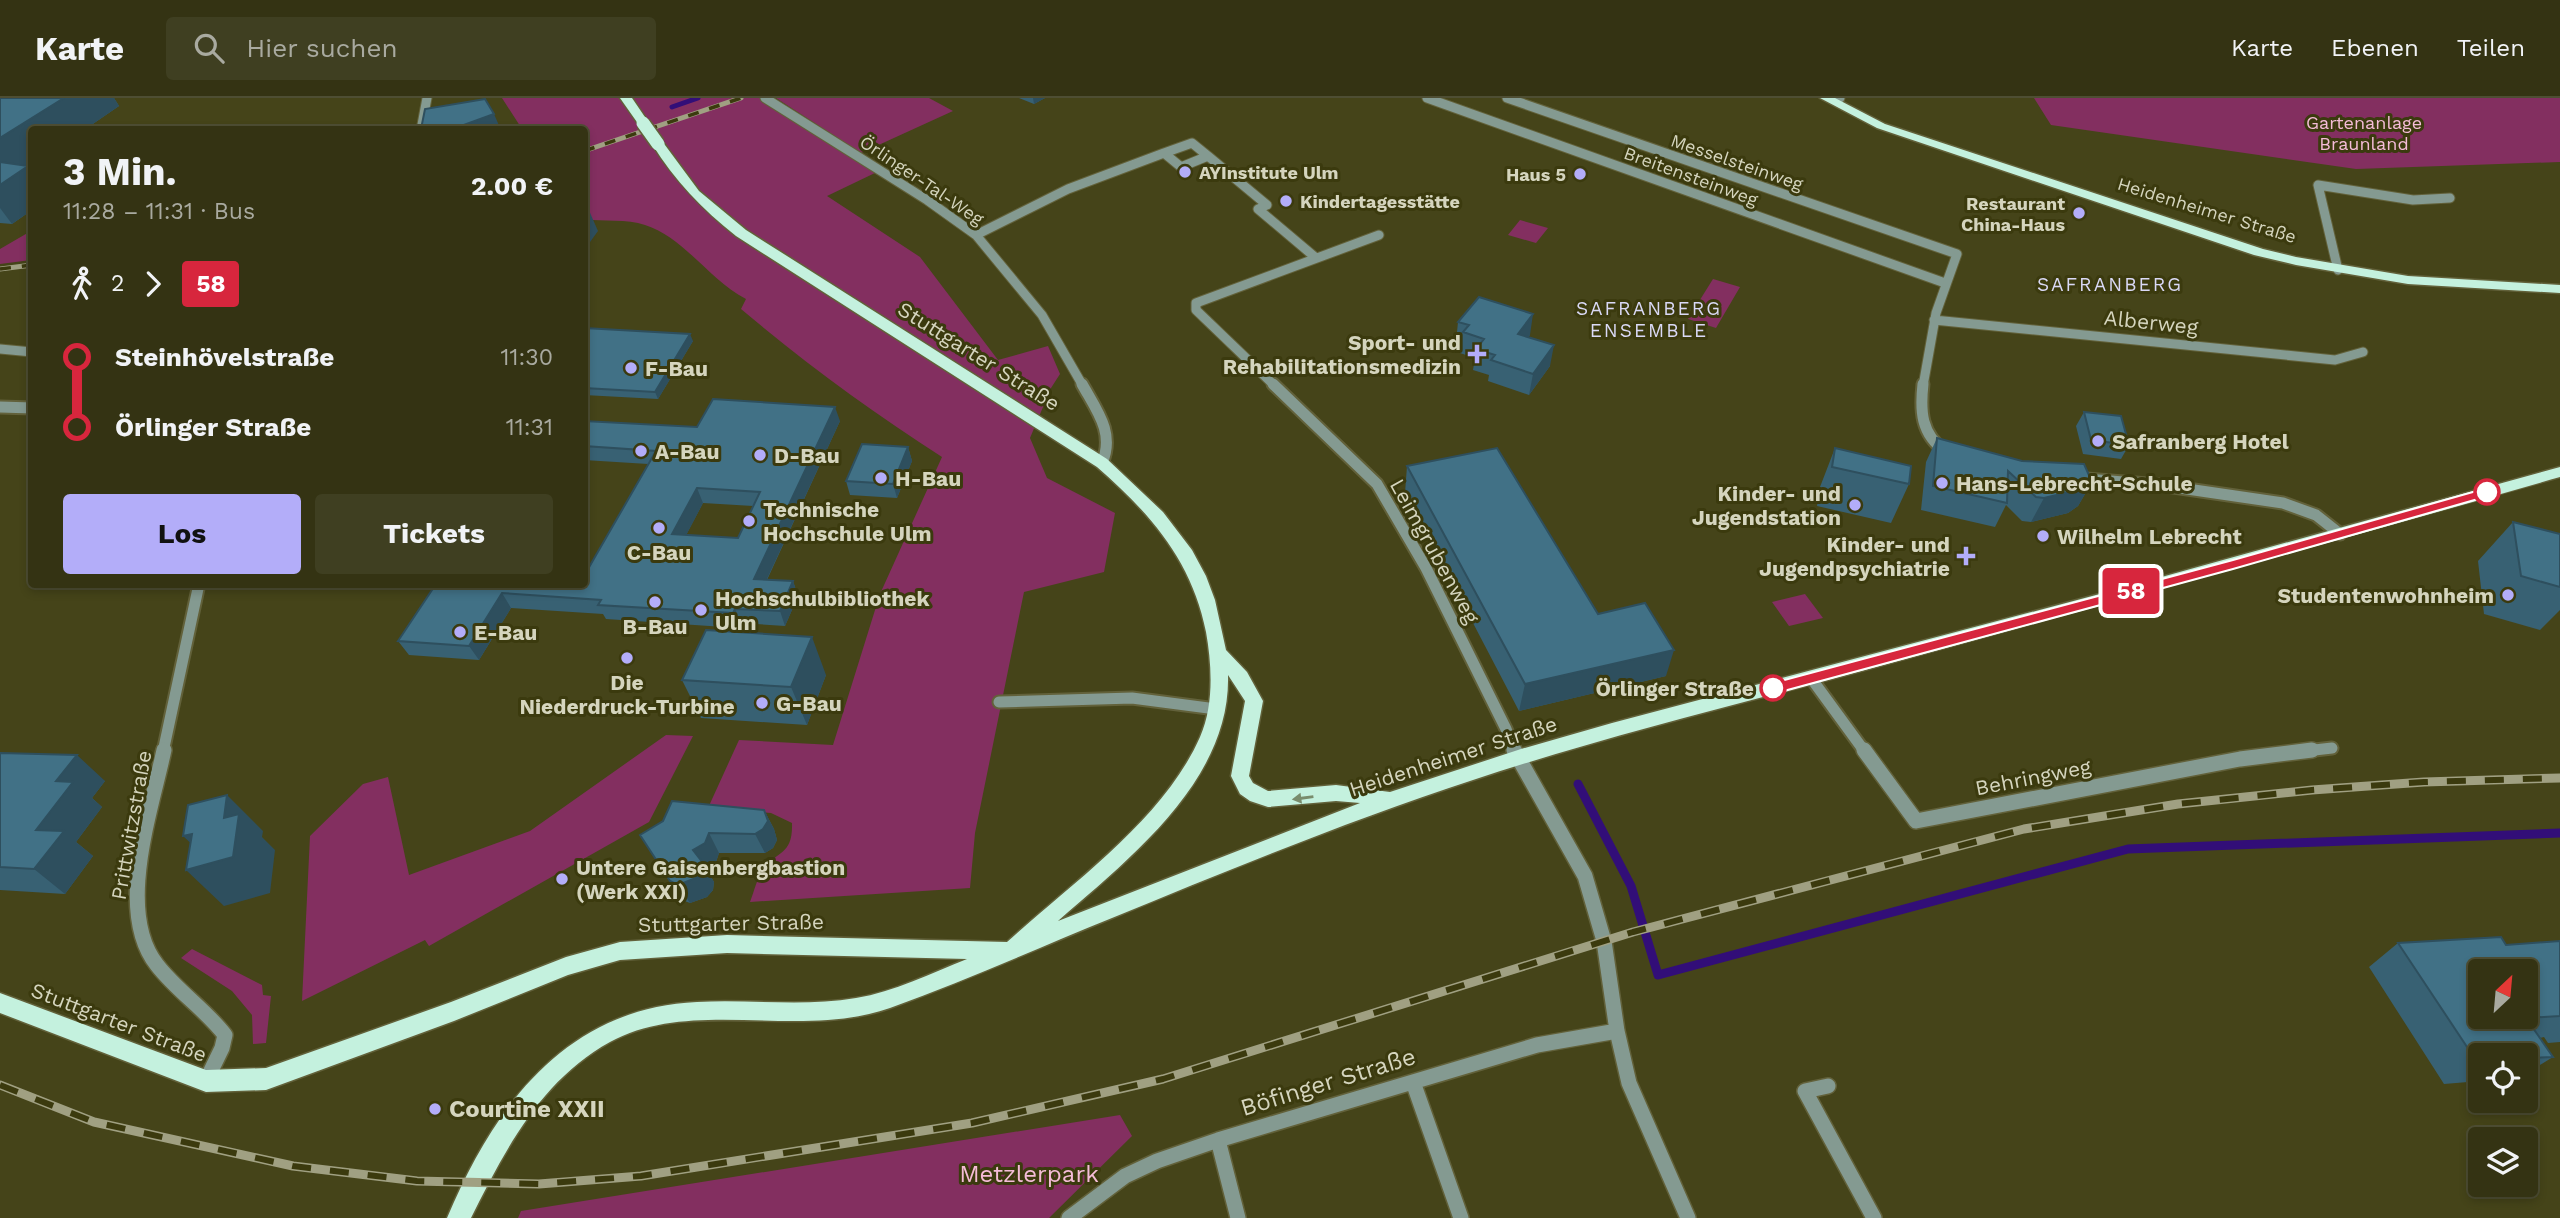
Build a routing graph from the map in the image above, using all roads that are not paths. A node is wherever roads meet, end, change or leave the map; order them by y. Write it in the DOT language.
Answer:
graph roads {
  1 [pos="427,98"];
  2 [pos="626,98"];
  3 [pos="765,98"];
  4 [pos="1427,98"];
  5 [pos="1507,98"];
  6 [pos="1826,98"];
  7 [pos="1834,98"];
  8 [pos="1840,98"];
  9 [pos="1853,114"];
  10 [pos="422,126"];
  11 [pos="1164,153"];
  12 [pos="1209,156"];
  13 [pos="2449,198"];
  14 [pos="976,235"];
  15 [pos="1379,235"];
  16 [pos="1316,258"];
  17 [pos="2337,270"];
  18 [pos="1945,283"];
  19 [pos="2560,289"];
  20 [pos="1934,320"];
  21 [pos="0,349"];
  22 [pos="28,352"];
  23 [pos="2363,352"];
  24 [pos="0,407"];
  25 [pos="28,408"];
  26 [pos="1957,457"];
  27 [pos="1102,463"];
  28 [pos="2560,472"];
  29 [pos="2059,477"];
  30 [pos="2340,534"];
  31 [pos="197,588"];
  32 [pos="1219,654"];
  33 [pos="1811,678"];
  34 [pos="999,702"];
  35 [pos="1216,709"];
  36 [pos="2332,748"];
  37 [pos="1517,758"];
  38 [pos="1394,800"];
  39 [pos="1010,951"];
  40 [pos="0,1003"];
  41 [pos="1617,1031"];
  42 [pos="206,1081"];
  43 [pos="1413,1082"];
  44 [pos="1828,1086"];
  45 [pos="1218,1140"];
  46 [pos="459,1218"];
  47 [pos="1069,1218"];
  48 [pos="1238,1218"];
  49 [pos="1461,1218"];
  50 [pos="1688,1218"];
  51 [pos="1874,1218"];
  1 -- 10 [label="street"];
  2 -- 27 [label="main road, Stuttgarter Straße, bridge"];
  3 -- 14 [label="street, Örlinger-Tal-Weg"];
  4 -- 18 [label="street, Breitensteinweg"];
  5 -- 18 [label="street, Messelsteinweg"];
  6 -- 9 [label="main road, Heidenheimer Straße"];
  7 -- 8 [label="street"];
  8 -- 9 [label="main road, Heidenheimer Straße"];
  9 -- 17 [label="main road, Heidenheimer Straße"];
  11 -- 12 [label="street"];
  11 -- 12 [label="street"];
  11 -- 14 [label="street"];
  12 -- 16 [label="street"];
  13 -- 17 [label="street"];
  14 -- 27 [label="street, Örlinger-Tal-Weg"];
  15 -- 16 [label="street, Leimgrubenweg"];
  16 -- 37 [label="street, Leimgrubenweg"];
  17 -- 19 [label="main road, Heidenheimer Straße"];
  18 -- 20 [label="street"];
  20 -- 23 [label="street, Alberweg"];
  20 -- 26 [label="street"];
  21 -- 22 [label="street"];
  24 -- 25 [label="street"];
  27 -- 32 [label="main road, Stuttgarter Straße"];
  28 -- 30 [label="main road, Heidenheimer Straße"];
  29 -- 30 [label="street"];
  30 -- 33 [label="main road, Heidenheimer Straße"];
  31 -- 42 [label="street, Prittwitzstraße"];
  32 -- 35 [label="main road, Stuttgarter Straße"];
  38 -- 32 [label="main road, one-way"];
  33 -- 36 [label="street, Behringweg"];
  33 -- 37 [label="main road, Heidenheimer Straße"];
  34 -- 35 [label="street"];
  35 -- 39 [label="main road, Stuttgarter Straße"];
  37 -- 38 [label="main road, Heidenheimer Straße"];
  37 -- 41 [label="street"];
  38 -- 39 [label="main road, Heidenheimer Straße"];
  39 -- 42 [label="main road, Stuttgarter Straße"];
  39 -- 46 [label="main road, Heidenheimer Straße"];
  40 -- 42 [label="main road, Stuttgarter Straße"];
  41 -- 43 [label="street, Böfinger Straße"];
  41 -- 50 [label="street"];
  43 -- 45 [label="street, Böfinger Straße"];
  43 -- 49 [label="street"];
  44 -- 51 [label="street"];
  45 -- 47 [label="street, Böfinger Straße"];
  45 -- 48 [label="street"];
}
